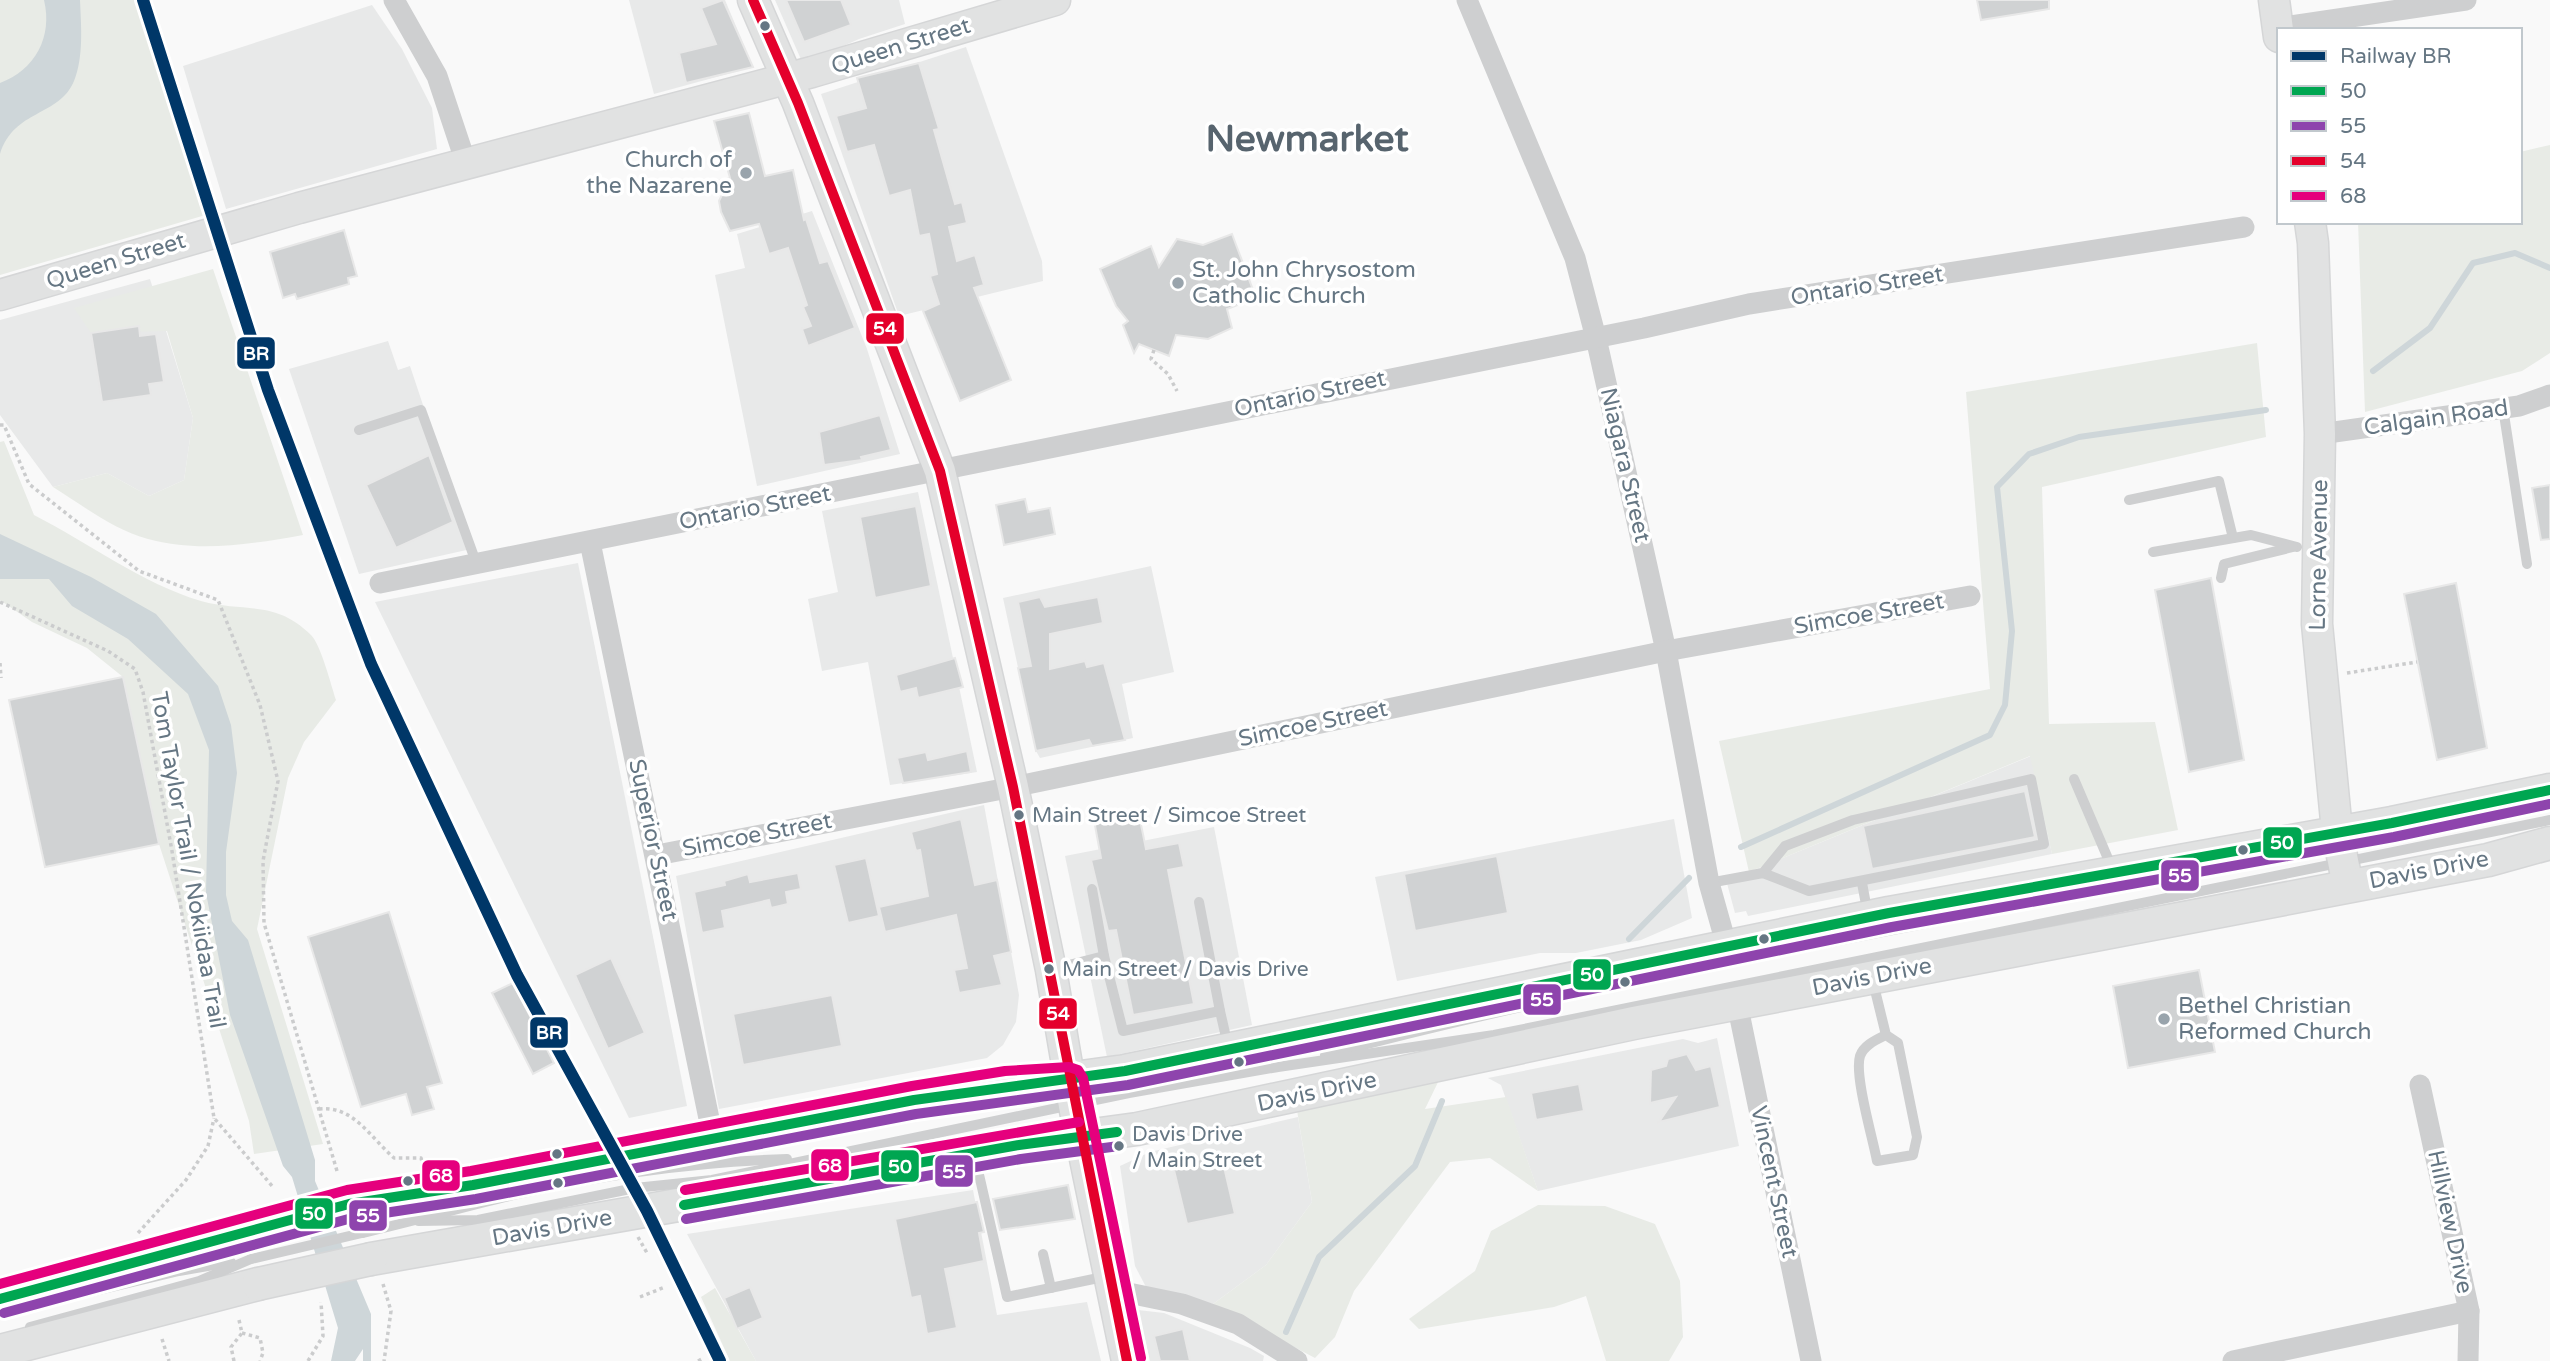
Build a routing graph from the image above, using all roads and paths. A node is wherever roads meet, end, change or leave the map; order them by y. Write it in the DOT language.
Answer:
graph roads {
  1 [pos="394,0"];
  2 [pos="753,0"];
  3 [pos="1055,0"];
  4 [pos="1467,0"];
  5 [pos="2466,0"];
  6 [pos="2277,22"];
  7 [pos="787,79"];
  8 [pos="466,163"];
  9 [pos="2310,224"];
  10 [pos="2244,227"];
  11 [pos="13,292"];
  12 [pos="1596,338"];
  13 [pos="1154,350"];
  14 [pos="1177,391"];
  15 [pos="2550,395"];
  16 [pos="2503,408"];
  17 [pos="0,425"];
  18 [pos="359,430"];
  19 [pos="2320,434"];
  20 [pos="940,471"];
  21 [pos="2129,500"];
  22 [pos="2233,538"];
  23 [pos="590,542"];
  24 [pos="2308,544"];
  25 [pos="2154,552"];
  26 [pos="2527,564"];
  27 [pos="477,565"];
  28 [pos="2221,578"];
  29 [pos="380,583"];
  30 [pos="1970,596"];
  31 [pos="0,602"];
  32 [pos="1666,650"];
  33 [pos="2417,662"];
  34 [pos="0,663"];
  35 [pos="2322,677"];
  36 [pos="1,678"];
  37 [pos="2074,779"];
  38 [pos="1013,787"];
  39 [pos="2550,790"];
  40 [pos="2550,806"];
  41 [pos="2550,820"];
  42 [pos="2550,842"];
  43 [pos="657,855"];
  44 [pos="2342,857"];
  45 [pos="2113,871"];
  46 [pos="1763,873"];
  47 [pos="1709,883"];
  48 [pos="1862,883"];
  49 [pos="1092,889"];
  50 [pos="1199,902"];
  51 [pos="1868,919"];
  52 [pos="1727,947"];
  53 [pos="1104,956"];
  54 [pos="1051,970"];
  55 [pos="1872,977"];
  56 [pos="1737,1003"];
  57 [pos="1220,1011"];
  58 [pos="1886,1035"];
  59 [pos="1228,1049"];
  60 [pos="1278,1067"];
  61 [pos="2420,1085"];
  62 [pos="1074,1108"];
  63 [pos="319,1109"];
  64 [pos="214,1118"];
  65 [pos="713,1138"];
  66 [pos="975,1154"];
  67 [pos="814,1158"];
  68 [pos="423,1166"];
  69 [pos="337,1171"];
  70 [pos="273,1187"];
  71 [pos="474,1195"];
  72 [pos="418,1221"];
  73 [pos="481,1230"];
  74 [pos="137,1234"];
  75 [pos="638,1237"];
  76 [pos="647,1253"];
  77 [pos="1043,1254"];
  78 [pos="250,1258"];
  79 [pos="372,1259"];
  80 [pos="1112,1283"];
  81 [pos="665,1287"];
  82 [pos="1051,1288"];
  83 [pos="640,1297"];
  84 [pos="0,1299"];
  85 [pos="321,1302"];
  86 [pos="2469,1311"];
  87 [pos="0,1314"];
  88 [pos="239,1320"];
  89 [pos="242,1333"];
  90 [pos="162,1339"];
  91 [pos="6,1342"];
  92 [pos="169,1361"];
  93 [pos="234,1361"];
  94 [pos="260,1361"];
  95 [pos="308,1361"];
  96 [pos="384,1361"];
  97 [pos="1127,1361"];
  98 [pos="1297,1361"];
  99 [pos="1811,1361"];
  100 [pos="2233,1361"];
  101 [pos="2468,1361"];
  1 -- 8 [label="street"];
  2 -- 7 [label="main road"];
  3 -- 7 [label="main road, Queen Street"];
  4 -- 12 [label="street, Niagara Street"];
  5 -- 6 [label="street"];
  7 -- 8 [label="main road, Queen Street"];
  7 -- 20 [label="main road"];
  8 -- 11 [label="main road, Queen Street"];
  9 -- 19 [label="main road, Lorne Avenue"];
  10 -- 12 [label="street, Ontario Street"];
  12 -- 20 [label="street, Ontario Street"];
  12 -- 32 [label="street, Niagara Street"];
  13 -- 14 [label="path"];
  15 -- 16 [label="street, Calgain Road"];
  16 -- 19 [label="street, Calgain Road"];
  16 -- 26 [label="lane"];
  17 -- 63 [label="path"];
  18 -- 27 [label="lane"];
  19 -- 24 [label="main road, Lorne Avenue"];
  20 -- 23 [label="street, Ontario Street"];
  20 -- 38 [label="main road"];
  21 -- 22 [label="lane"];
  22 -- 24 [label="lane"];
  22 -- 25 [label="lane"];
  23 -- 27 [label="street, Ontario Street"];
  23 -- 43 [label="street, Superior Street"];
  24 -- 28 [label="lane"];
  24 -- 35 [label="main road, Lorne Avenue"];
  27 -- 29 [label="street, Ontario Street"];
  30 -- 32 [label="street, Simcoe Street"];
  31 -- 64 [label="path, Tom Taylor Trail / Nokiidaa Trail"];
  32 -- 38 [label="street, Simcoe Street"];
  32 -- 47 [label="street, Niagara Street"];
  33 -- 35 [label="path"];
  34 -- 36 [label="path"];
  35 -- 44 [label="main road, Lorne Avenue"];
  37 -- 45 [label="lane"];
  38 -- 43 [label="street, Simcoe Street"];
  38 -- 54 [label="main road"];
  39 -- 44 [label="main road, Davis Drive"];
  40 -- 44 [label="lane"];
  41 -- 44 [label="lane"];
  42 -- 44 [label="main road, Davis Drive"];
  43 -- 65 [label="street, Superior Street"];
  44 -- 45 [label="main road, Davis Drive"];
  44 -- 55 [label="main road, Davis Drive"];
  44 -- 60 [label="lane"];
  44 -- 60 [label="lane"];
  45 -- 51 [label="main road, Davis Drive"];
  46 -- 47 [label="lane"];
  46 -- 48 [label="lane"];
  46 -- 48 [label="lane"];
  47 -- 52 [label="street, Niagara Street"];
  48 -- 51 [label="lane"];
  49 -- 53 [label="lane"];
  50 -- 57 [label="lane"];
  51 -- 52 [label="main road, Davis Drive"];
  52 -- 59 [label="main road, Davis Drive"];
  53 -- 54 [label="lane"];
  53 -- 57 [label="lane"];
  54 -- 62 [label="main road"];
  55 -- 56 [label="main road, Davis Drive"];
  55 -- 58 [label="lane"];
  56 -- 62 [label="main road, Davis Drive"];
  56 -- 99 [label="street, Vincent Street"];
  57 -- 59 [label="lane"];
  58 -- 58 [label="lane"];
  59 -- 62 [label="main road, Davis Drive"];
  60 -- 62 [label="lane"];
  61 -- 86 [label="street, Hillview Drive"];
  62 -- 65 [label="main road, Davis Drive"];
  62 -- 66 [label="main road, Davis Drive"];
  62 -- 67 [label="lane"];
  62 -- 80 [label="main road"];
  63 -- 68 [label="path"];
  63 -- 69 [label="path"];
  64 -- 70 [label="path"];
  64 -- 74 [label="path"];
  65 -- 71 [label="main road, Davis Drive"];
  66 -- 73 [label="main road, Davis Drive"];
  66 -- 82 [label="lane"];
  67 -- 71 [label="lane"];
  67 -- 73 [label="lane"];
  71 -- 72 [label="lane"];
  71 -- 73 [label="lane"];
  71 -- 78 [label="main road, Davis Drive, bridge"];
  72 -- 73 [label="lane"];
  72 -- 79 [label="lane"];
  73 -- 79 [label="main road, Davis Drive"];
  75 -- 76 [label="path"];
  77 -- 82 [label="lane"];
  78 -- 79 [label="main road, Davis Drive, bridge"];
  78 -- 84 [label="main road, Davis Drive"];
  78 -- 87 [label="lane"];
  78 -- 91 [label="main road, Davis Drive"];
  79 -- 96 [label="path"];
  80 -- 82 [label="lane"];
  80 -- 97 [label="main road"];
  80 -- 98 [label="street"];
  81 -- 83 [label="path"];
  85 -- 95 [label="path"];
  86 -- 100 [label="street"];
  86 -- 101 [label="street, Hillview Drive"];
  88 -- 89 [label="path"];
  89 -- 93 [label="path"];
  89 -- 94 [label="path"];
  90 -- 92 [label="path"];
}
